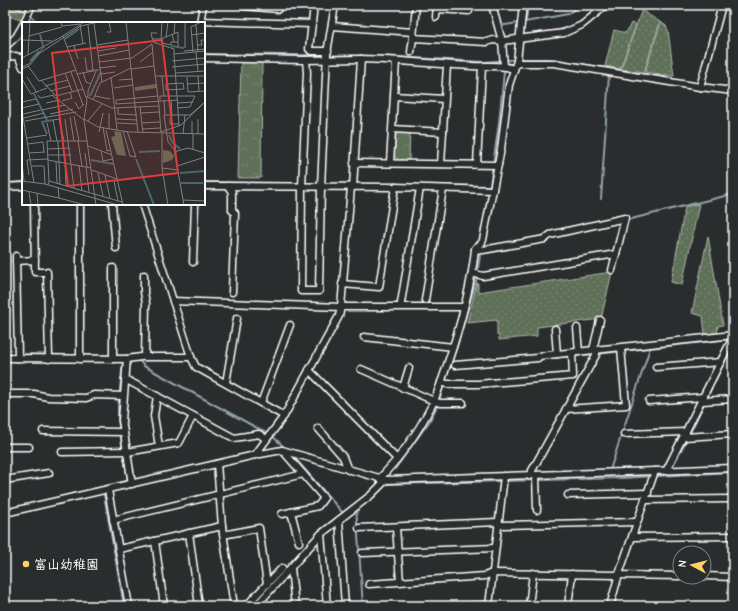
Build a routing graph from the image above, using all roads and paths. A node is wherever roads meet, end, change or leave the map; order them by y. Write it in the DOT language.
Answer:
graph roads {
  1 [pos="32,5"];
  2 [pos="203,5"];
  3 [pos="244,5"];
  4 [pos="279,5"];
  5 [pos="314,5"];
  6 [pos="335,5"];
  7 [pos="416,5"];
  8 [pos="469,5"];
  9 [pos="492,5"];
  10 [pos="524,5"];
  11 [pos="621,5"];
  12 [pos="630,5"];
  13 [pos="722,5"];
  14 [pos="437,7"];
  15 [pos="436,17"];
  16 [pos="24,22"];
  17 [pos="200,22"];
  18 [pos="205,22"];
  19 [pos="312,24"];
  20 [pos="22,26"];
  21 [pos="332,26"];
  22 [pos="413,35"];
  23 [pos="520,39"];
  24 [pos="501,40"];
  25 [pos="6,47"];
  26 [pos="412,52"];
  27 [pos="327,55"];
  28 [pos="8,57"];
  29 [pos="21,58"];
  30 [pos="205,58"];
  31 [pos="361,59"];
  32 [pos="306,60"];
  33 [pos="517,60"];
  34 [pos="396,61"];
  35 [pos="504,62"];
  36 [pos="447,65"];
  37 [pos="482,67"];
  38 [pos="514,70"];
  39 [pos="700,87"];
  40 [pos="733,91"];
  41 [pos="394,96"];
  42 [pos="444,99"];
  43 [pos="393,129"];
  44 [pos="443,132"];
  45 [pos="354,163"];
  46 [pos="390,163"];
  47 [pos="441,164"];
  48 [pos="477,164"];
  49 [pos="495,165"];
  50 [pos="303,184"];
  51 [pos="321,184"];
  52 [pos="22,186"];
  53 [pos="205,186"];
  54 [pos="228,186"];
  55 [pos="352,186"];
  56 [pos="5,187"];
  57 [pos="395,187"];
  58 [pos="420,188"];
  59 [pos="443,189"];
  60 [pos="491,190"];
  61 [pos="34,205"];
  62 [pos="80,205"];
  63 [pos="112,205"];
  64 [pos="142,205"];
  65 [pos="194,205"];
  66 [pos="116,248"];
  67 [pos="475,250"];
  68 [pos="616,254"];
  69 [pos="35,260"];
  70 [pos="193,262"];
  71 [pos="113,268"];
  72 [pos="612,270"];
  73 [pos="473,273"];
  74 [pos="144,275"];
  75 [pos="342,284"];
  76 [pos="232,292"];
  77 [pos="425,300"];
  78 [pos="173,301"];
  79 [pos="401,303"];
  80 [pos="341,307"];
  81 [pos="464,307"];
  82 [pos="237,318"];
  83 [pos="600,320"];
  84 [pos="290,325"];
  85 [pos="577,328"];
  86 [pos="555,329"];
  87 [pos="364,337"];
  88 [pos="733,338"];
  89 [pos="453,347"];
  90 [pos="621,351"];
  91 [pos="579,352"];
  92 [pos="595,352"];
  93 [pos="557,354"];
  94 [pos="572,355"];
  95 [pos="18,356"];
  96 [pos="49,356"];
  97 [pos="80,357"];
  98 [pos="113,357"];
  99 [pos="145,357"];
  100 [pos="191,357"];
  101 [pos="5,358"];
  102 [pos="127,359"];
  103 [pos="721,362"];
  104 [pos="455,365"];
  105 [pos="656,367"];
  106 [pos="409,368"];
  107 [pos="361,369"];
  108 [pos="309,370"];
  109 [pos="125,379"];
  110 [pos="226,383"];
  111 [pos="443,383"];
  112 [pos="403,388"];
  113 [pos="5,394"];
  114 [pos="121,396"];
  115 [pos="157,396"];
  116 [pos="733,399"];
  117 [pos="704,400"];
  118 [pos="436,402"];
  119 [pos="462,402"];
  120 [pos="649,402"];
  121 [pos="261,403"];
  122 [pos="566,410"];
  123 [pos="193,416"];
  124 [pos="284,416"];
  125 [pos="318,428"];
  126 [pos="44,431"];
  127 [pos="121,432"];
  128 [pos="624,434"];
  129 [pos="733,434"];
  130 [pos="269,436"];
  131 [pos="686,436"];
  132 [pos="29,446"];
  133 [pos="159,446"];
  134 [pos="5,447"];
  135 [pos="282,450"];
  136 [pos="125,451"];
  137 [pos="62,452"];
  138 [pos="255,455"];
  139 [pos="398,459"];
  140 [pos="217,464"];
  141 [pos="733,468"];
  142 [pos="348,470"];
  143 [pos="666,471"];
  144 [pos="49,473"];
  145 [pos="303,474"];
  146 [pos="654,474"];
  147 [pos="529,476"];
  148 [pos="379,479"];
  149 [pos="504,479"];
  150 [pos="536,479"];
  151 [pos="5,480"];
  152 [pos="386,480"];
  153 [pos="132,484"];
  154 [pos="108,490"];
  155 [pos="648,493"];
  156 [pos="219,495"];
  157 [pos="568,495"];
  158 [pos="733,499"];
  159 [pos="645,500"];
  160 [pos="537,510"];
  161 [pos="291,512"];
  162 [pos="5,513"];
  163 [pos="282,514"];
  164 [pos="113,520"];
  165 [pos="339,520"];
  166 [pos="637,522"];
  167 [pos="498,523"];
  168 [pos="222,526"];
  169 [pos="396,527"];
  170 [pos="359,528"];
  171 [pos="189,533"];
  172 [pos="321,534"];
  173 [pos="223,535"];
  174 [pos="733,536"];
  175 [pos="632,537"];
  176 [pos="155,541"];
  177 [pos="299,542"];
  178 [pos="495,548"];
  179 [pos="119,549"];
  180 [pos="398,552"];
  181 [pos="362,554"];
  182 [pos="282,568"];
  183 [pos="291,568"];
  184 [pos="492,573"];
  185 [pos="533,573"];
  186 [pos="572,574"];
  187 [pos="619,574"];
  188 [pos="672,576"];
  189 [pos="712,576"];
  190 [pos="733,577"];
  191 [pos="400,582"];
  192 [pos="267,584"];
  193 [pos="369,584"];
  194 [pos="261,599"];
  195 [pos="489,605"];
  196 [pos="129,606"];
  197 [pos="164,606"];
  198 [pos="199,606"];
  199 [pos="234,606"];
  200 [pos="246,606"];
  201 [pos="256,606"];
  202 [pos="295,606"];
  203 [pos="327,606"];
  204 [pos="345,606"];
  205 [pos="469,606"];
  206 [pos="529,606"];
  207 [pos="568,606"];
  208 [pos="610,606"];
  1 -- 16 [label="street"];
  2 -- 17 [label="street"];
  3 -- 4 [label="street"];
  5 -- 19 [label="street"];
  6 -- 21 [label="street"];
  7 -- 22 [label="street"];
  8 -- 14 [label="street"];
  9 -- 24 [label="street"];
  10 -- 23 [label="street"];
  11 -- 12 [label="street"];
  11 -- 23 [label="street"];
  13 -- 39 [label="street"];
  14 -- 15 [label="street"];
  18 -- 19 [label="street"];
  19 -- 27 [label="street"];
  20 -- 25 [label="street"];
  21 -- 22 [label="street"];
  21 -- 27 [label="street"];
  22 -- 24 [label="street"];
  22 -- 26 [label="street"];
  23 -- 24 [label="street"];
  23 -- 33 [label="street"];
  24 -- 35 [label="street"];
  25 -- 28 [label="street"];
  27 -- 31 [label="street"];
  27 -- 32 [label="street"];
  27 -- 51 [label="street"];
  28 -- 29 [label="street"];
  30 -- 32 [label="street"];
  31 -- 34 [label="street"];
  31 -- 45 [label="street"];
  32 -- 50 [label="street"];
  33 -- 38 [label="street"];
  33 -- 39 [label="street"];
  34 -- 36 [label="street"];
  34 -- 41 [label="street"];
  35 -- 37 [label="street"];
  35 -- 38 [label="street"];
  36 -- 37 [label="street"];
  36 -- 42 [label="street"];
  37 -- 48 [label="street"];
  38 -- 49 [label="street"];
  39 -- 40 [label="street"];
  41 -- 42 [label="street"];
  41 -- 43 [label="street"];
  42 -- 44 [label="street"];
  43 -- 44 [label="street"];
  43 -- 46 [label="street"];
  44 -- 47 [label="street"];
  45 -- 46 [label="street"];
  45 -- 55 [label="street"];
  46 -- 47 [label="street"];
  47 -- 48 [label="street"];
  48 -- 49 [label="street"];
  49 -- 60 [label="street"];
  50 -- 51 [label="street"];
  50 -- 51 [label="street"];
  50 -- 54 [label="street"];
  51 -- 55 [label="street"];
  52 -- 56 [label="street"];
  53 -- 54 [label="street"];
  54 -- 76 [label="street"];
  55 -- 57 [label="street"];
  55 -- 75 [label="street"];
  57 -- 58 [label="street"];
  57 -- 75 [label="street"];
  58 -- 59 [label="street"];
  58 -- 79 [label="street"];
  59 -- 60 [label="street"];
  59 -- 77 [label="street"];
  60 -- 67 [label="street"];
  61 -- 69 [label="street"];
  62 -- 97 [label="street"];
  63 -- 66 [label="street"];
  64 -- 78 [label="street"];
  65 -- 70 [label="street"];
  67 -- 68 [label="street"];
  67 -- 73 [label="street"];
  68 -- 72 [label="street"];
  68 -- 73 [label="street"];
  69 -- 95 [label="street"];
  69 -- 96 [label="street"];
  71 -- 98 [label="street"];
  73 -- 81 [label="street"];
  74 -- 99 [label="street"];
  75 -- 80 [label="street"];
  78 -- 80 [label="street"];
  78 -- 100 [label="street"];
  80 -- 81 [label="street"];
  80 -- 108 [label="street"];
  81 -- 89 [label="street"];
  82 -- 110 [label="street"];
  83 -- 92 [label="street"];
  84 -- 121 [label="street"];
  85 -- 91 [label="street"];
  86 -- 93 [label="street"];
  87 -- 89 [label="street"];
  88 -- 90 [label="street"];
  88 -- 103 [label="street"];
  89 -- 111 [label="street"];
  90 -- 92 [label="street"];
  90 -- 122 [label="street"];
  91 -- 92 [label="street"];
  91 -- 94 [label="street"];
  92 -- 122 [label="street"];
  93 -- 94 [label="street"];
  93 -- 104 [label="street"];
  94 -- 111 [label="street"];
  95 -- 96 [label="street"];
  95 -- 101 [label="street"];
  96 -- 97 [label="street"];
  97 -- 98 [label="street"];
  98 -- 102 [label="street"];
  99 -- 100 [label="street"];
  99 -- 102 [label="street"];
  100 -- 110 [label="street"];
  102 -- 109 [label="street"];
  103 -- 105 [label="street"];
  103 -- 117 [label="street"];
  106 -- 112 [label="street"];
  107 -- 112 [label="street"];
  108 -- 124 [label="street"];
  108 -- 139 [label="street"];
  109 -- 114 [label="street"];
  109 -- 115 [label="street"];
  110 -- 121 [label="street"];
  111 -- 118 [label="street"];
  112 -- 118 [label="street"];
  113 -- 114 [label="street"];
  114 -- 127 [label="street"];
  115 -- 123 [label="street"];
  115 -- 133 [label="street"];
  116 -- 117 [label="street"];
  117 -- 120 [label="street"];
  117 -- 131 [label="street"];
  118 -- 119 [label="street"];
  118 -- 139 [label="street"];
  121 -- 124 [label="street"];
  122 -- 147 [label="street"];
  123 -- 130 [label="street"];
  123 -- 133 [label="street"];
  124 -- 130 [label="street"];
  125 -- 142 [label="street"];
  126 -- 127 [label="street"];
  127 -- 136 [label="street"];
  128 -- 131 [label="street"];
  129 -- 131 [label="street"];
  130 -- 138 [label="street"];
  131 -- 143 [label="street"];
  132 -- 134 [label="street"];
  133 -- 136 [label="street"];
  135 -- 138 [label="street"];
  135 -- 142 [label="street"];
  135 -- 145 [label="street"];
  136 -- 137 [label="street"];
  136 -- 153 [label="street"];
  138 -- 140 [label="street"];
  139 -- 148 [label="street"];
  140 -- 153 [label="street"];
  140 -- 156 [label="street"];
  141 -- 143 [label="street"];
  142 -- 148 [label="street"];
  143 -- 146 [label="street"];
  144 -- 151 [label="street"];
  145 -- 156 [label="street"];
  145 -- 161 [label="street"];
  146 -- 150 [label="street"];
  146 -- 155 [label="street"];
  147 -- 149 [label="street"];
  147 -- 150 [label="street"];
  148 -- 152 [label="street"];
  149 -- 152 [label="street"];
  149 -- 167 [label="street"];
  150 -- 160 [label="street"];
  152 -- 165 [label="street"];
  153 -- 154 [label="street"];
  154 -- 162 [label="street"];
  154 -- 164 [label="street"];
  155 -- 157 [label="street"];
  155 -- 159 [label="street"];
  156 -- 164 [label="street"];
  156 -- 168 [label="street"];
  158 -- 159 [label="street"];
  159 -- 166 [label="street"];
  161 -- 163 [label="street"];
  161 -- 177 [label="street"];
  164 -- 179 [label="street"];
  165 -- 172 [label="street"];
  165 -- 204 [label="street"];
  166 -- 167 [label="street"];
  166 -- 175 [label="street"];
  167 -- 169 [label="street"];
  167 -- 178 [label="street"];
  168 -- 171 [label="street"];
  168 -- 173 [label="street"];
  169 -- 170 [label="street"];
  169 -- 180 [label="street"];
  171 -- 176 [label="street"];
  171 -- 198 [label="street"];
  172 -- 183 [label="street"];
  172 -- 203 [label="street"];
  173 -- 192 [label="street"];
  173 -- 199 [label="street"];
  174 -- 175 [label="street"];
  175 -- 187 [label="street"];
  176 -- 179 [label="street"];
  176 -- 197 [label="street"];
  178 -- 180 [label="street"];
  178 -- 184 [label="street"];
  179 -- 196 [label="street"];
  180 -- 181 [label="street"];
  180 -- 191 [label="street"];
  182 -- 192 [label="street"];
  183 -- 194 [label="street"];
  183 -- 202 [label="street"];
  184 -- 185 [label="street"];
  184 -- 191 [label="street"];
  184 -- 195 [label="street"];
  185 -- 186 [label="street"];
  185 -- 206 [label="street"];
  186 -- 187 [label="street"];
  186 -- 207 [label="street"];
  187 -- 188 [label="street"];
  187 -- 208 [label="street"];
  189 -- 190 [label="street"];
  191 -- 193 [label="street"];
  192 -- 194 [label="street"];
  194 -- 200 [label="street"];
  194 -- 201 [label="street"];
  195 -- 205 [label="street"];
}
